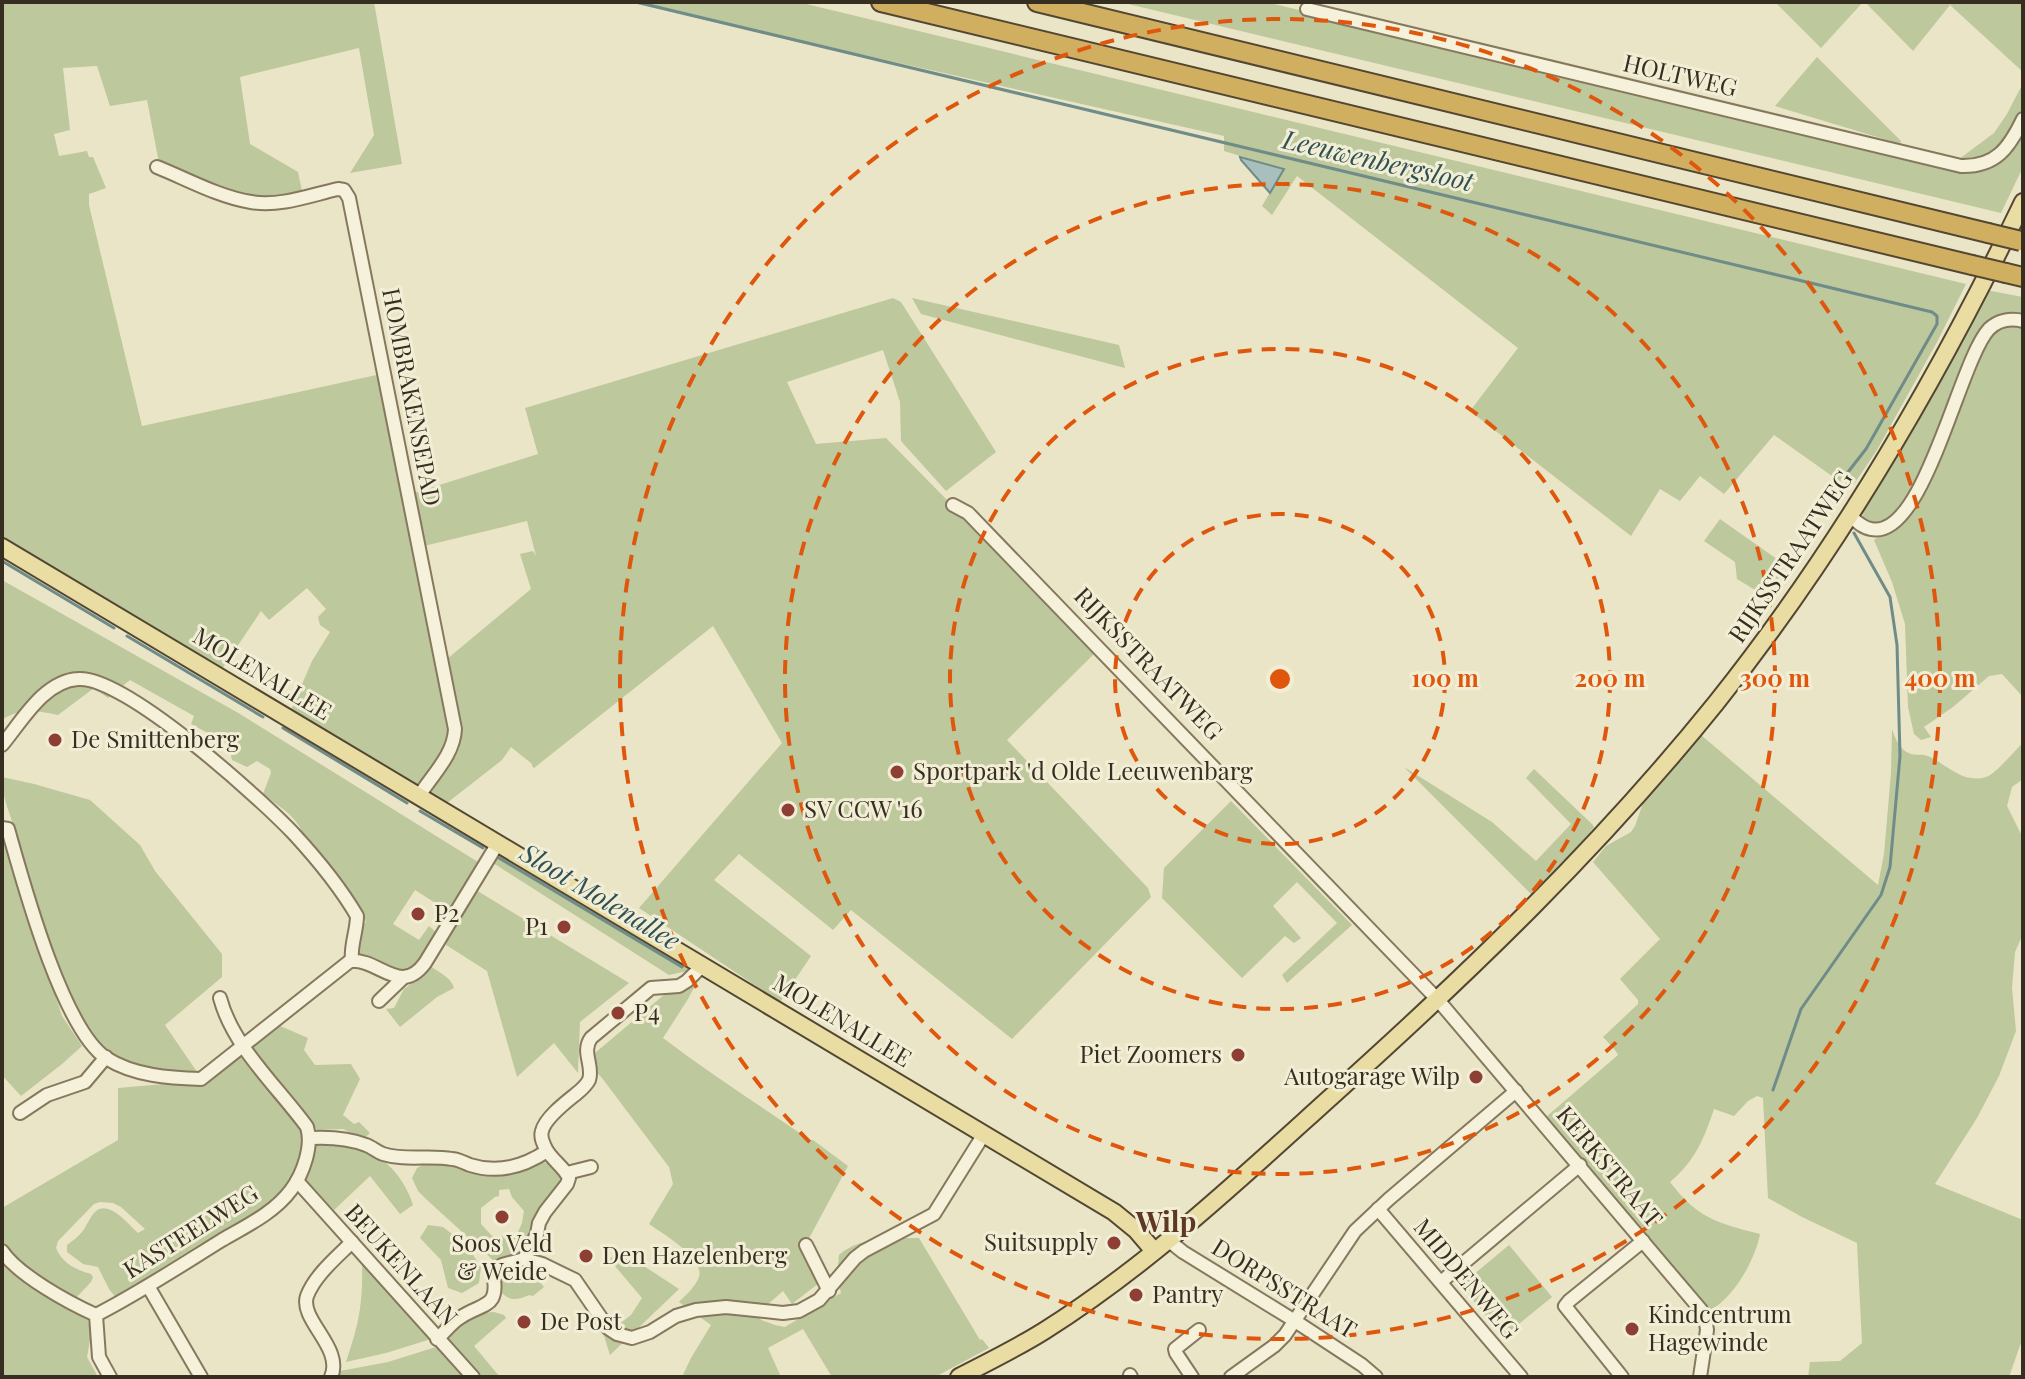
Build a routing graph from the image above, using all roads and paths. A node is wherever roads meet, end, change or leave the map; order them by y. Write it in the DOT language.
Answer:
graph roads {
  1 [pos="881,2"];
  2 [pos="1037,2"];
  3 [pos="1307,9"];
  4 [pos="2023,119"];
  5 [pos="157,167"];
  6 [pos="2023,202"];
  7 [pos="2022,241"];
  8 [pos="2014,275"];
  9 [pos="2023,321"];
  10 [pos="953,505"];
  11 [pos="1850,516"];
  12 [pos="2,547"];
  13 [pos="2,745"];
  14 [pos="419,796"];
  15 [pos="2,828"];
  16 [pos="498,843"];
  17 [pos="350,962"];
  18 [pos="703,965"];
  19 [pos="404,977"];
  20 [pos="220,998"];
  21 [pos="1438,1000"];
  22 [pos="379,1001"];
  23 [pos="244,1046"];
  24 [pos="106,1057"];
  25 [pos="1516,1091"];
  26 [pos="20,1113"];
  27 [pos="984,1134"];
  28 [pos="311,1138"];
  29 [pos="547,1151"];
  30 [pos="1580,1165"];
  31 [pos="591,1167"];
  32 [pos="567,1173"];
  33 [pos="297,1181"];
  34 [pos="1378,1209"];
  35 [pos="537,1234"];
  36 [pos="1168,1240"];
  37 [pos="1643,1241"];
  38 [pos="352,1242"];
  39 [pos="806,1245"];
  40 [pos="2,1251"];
  41 [pos="1154,1251"];
  42 [pos="524,1259"];
  43 [pos="551,1268"];
  44 [pos="1441,1282"];
  45 [pos="148,1286"];
  46 [pos="829,1291"];
  47 [pos="96,1315"];
  48 [pos="1295,1321"];
  49 [pos="1199,1330"];
  50 [pos="437,1339"];
  51 [pos="110,1377"];
  52 [pos="201,1377"];
  53 [pos="331,1377"];
  54 [pos="473,1377"];
  55 [pos="959,1377"];
  56 [pos="1192,1377"];
  57 [pos="1231,1377"];
  58 [pos="1376,1377"];
  59 [pos="1521,1377"];
  60 [pos="1622,1377"];
  61 [pos="1700,1377"];
  1 -- 8 [label="highway, bridge"];
  2 -- 7 [label="highway, bridge"];
  3 -- 4 [label="street, HOLTWEG"];
  5 -- 14 [label="street, HOMBRAKENSEPAD"];
  6 -- 11 [label="main road, RIJKSSTRAATWEG"];
  9 -- 11 [label="street"];
  10 -- 21 [label="street, RIJKSSTRAATWEG"];
  11 -- 21 [label="main road, RIJKSSTRAATWEG"];
  12 -- 14 [label="main road, MOLENALLEE"];
  13 -- 17 [label="street"];
  14 -- 16 [label="main road, MOLENALLEE"];
  15 -- 24 [label="street"];
  16 -- 18 [label="main road, MOLENALLEE"];
  16 -- 19 [label="street"];
  17 -- 19 [label="street"];
  17 -- 23 [label="street"];
  18 -- 27 [label="main road, MOLENALLEE"];
  18 -- 29 [label="street"];
  19 -- 22 [label="street"];
  20 -- 23 [label="street"];
  21 -- 25 [label="street, KERKSTRAAT"];
  21 -- 36 [label="main road, RIJKSSTRAATWEG"];
  23 -- 24 [label="street"];
  23 -- 28 [label="street"];
  24 -- 26 [label="street"];
  25 -- 30 [label="street, KERKSTRAAT"];
  25 -- 34 [label="street"];
  27 -- 41 [label="main road, MOLENALLEE"];
  27 -- 46 [label="street"];
  28 -- 29 [label="street"];
  28 -- 33 [label="street, KASTEELWEG"];
  29 -- 32 [label="street"];
  30 -- 37 [label="street, KERKSTRAAT"];
  30 -- 44 [label="street"];
  31 -- 32 [label="street"];
  32 -- 35 [label="street"];
  33 -- 38 [label="street, BEUKENLAAN"];
  33 -- 45 [label="street, KASTEELWEG"];
  34 -- 44 [label="street, MIDDENWEG"];
  34 -- 48 [label="street"];
  35 -- 42 [label="street"];
  35 -- 43 [label="street"];
  36 -- 41 [label="main road, RIJKSSTRAATWEG"];
  36 -- 48 [label="street, DORPSSTRAAT"];
  37 -- 60 [label="street"];
  37 -- 61 [label="street, KERKSTRAAT"];
  38 -- 50 [label="street, BEUKENLAAN"];
  38 -- 53 [label="street"];
  39 -- 46 [label="street"];
  40 -- 47 [label="street"];
  41 -- 55 [label="main road, RIJKSSTRAATWEG"];
  42 -- 43 [label="street"];
  42 -- 50 [label="street"];
  43 -- 46 [label="street"];
  44 -- 59 [label="street, MIDDENWEG"];
  45 -- 47 [label="street, KASTEELWEG"];
  45 -- 52 [label="street"];
  47 -- 51 [label="street"];
  48 -- 57 [label="street"];
  48 -- 58 [label="street, DORPSSTRAAT"];
  49 -- 56 [label="street"];
  50 -- 54 [label="street, BEUKENLAAN"];
}
